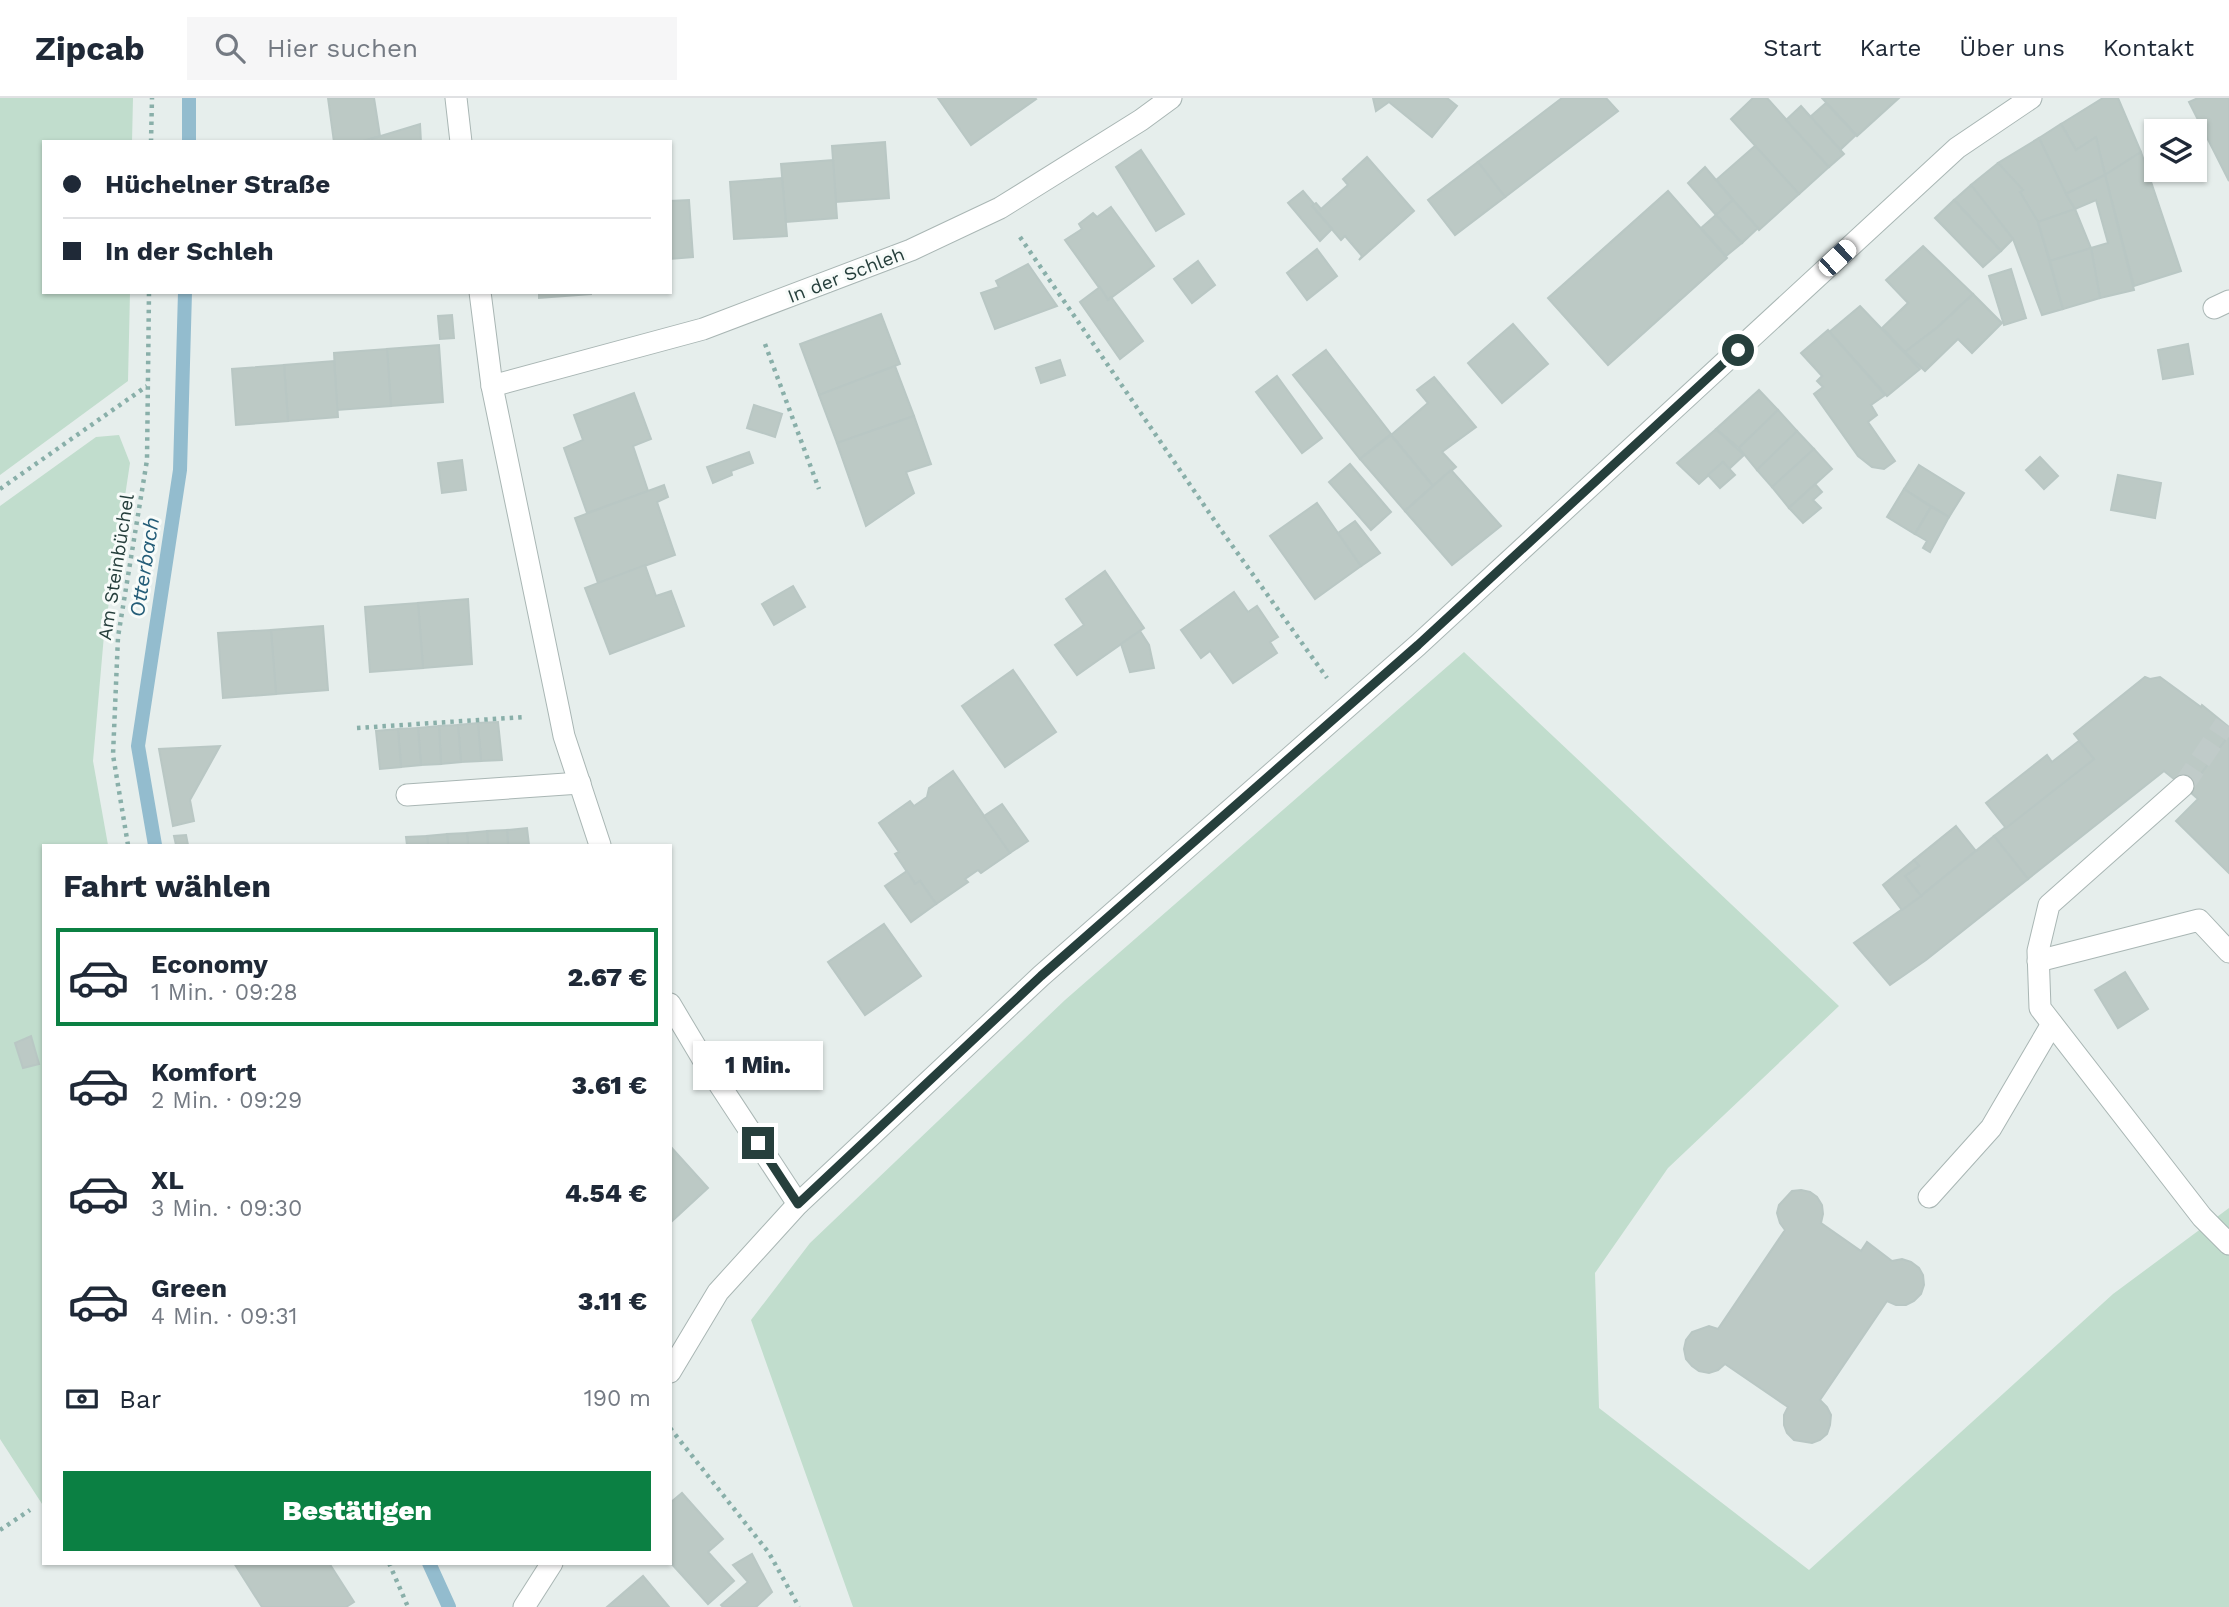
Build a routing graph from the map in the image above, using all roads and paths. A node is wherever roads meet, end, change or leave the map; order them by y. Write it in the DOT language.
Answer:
graph roads {
  1 [pos="152,98"];
  2 [pos="456,98"];
  3 [pos="1171,98"];
  4 [pos="2031,98"];
  5 [pos="151,140"];
  6 [pos="461,140"];
  7 [pos="1000,208"];
  8 [pos="149,294"];
  9 [pos="480,294"];
  10 [pos="752,310"];
  11 [pos="148,386"];
  12 [pos="492,386"];
  13 [pos="0,489"];
  14 [pos="819,489"];
  15 [pos="1348,708"];
  16 [pos="559,711"];
  17 [pos="357,728"];
  18 [pos="580,783"];
  19 [pos="2183,786"];
  20 [pos="407,794"];
  21 [pos="128,844"];
  22 [pos="600,844"];
  23 [pos="2229,952"];
  24 [pos="2038,961"];
  25 [pos="672,1007"];
  26 [pos="2052,1024"];
  27 [pos="1929,1197"];
  28 [pos="798,1204"];
  29 [pos="2229,1244"];
  30 [pos="672,1368"];
  31 [pos="672,1431"];
  32 [pos="30,1510"];
  33 [pos="0,1530"];
  34 [pos="390,1565"];
  35 [pos="551,1565"];
  36 [pos="408,1607"];
  37 [pos="524,1607"];
  38 [pos="799,1607"];
  1 -- 5 [label="path"];
  2 -- 6 [label="street"];
  3 -- 7 [label="street, In der Schleh"];
  4 -- 15 [label="street"];
  7 -- 10 [label="street, In der Schleh"];
  7 -- 15 [label="path"];
  8 -- 11 [label="path, Am Steinbüchel"];
  9 -- 12 [label="street"];
  10 -- 12 [label="street, In der Schleh"];
  10 -- 14 [label="path"];
  11 -- 13 [label="path"];
  11 -- 21 [label="path, Am Steinbüchel"];
  12 -- 16 [label="street"];
  15 -- 28 [label="street"];
  16 -- 17 [label="path"];
  16 -- 18 [label="street"];
  18 -- 20 [label="street"];
  18 -- 22 [label="street"];
  19 -- 24 [label="street"];
  23 -- 24 [label="street"];
  24 -- 26 [label="street"];
  25 -- 28 [label="street"];
  26 -- 27 [label="street"];
  26 -- 29 [label="street"];
  28 -- 30 [label="street"];
  31 -- 38 [label="path"];
  32 -- 33 [label="path"];
  34 -- 36 [label="path"];
  35 -- 37 [label="street"];
}
